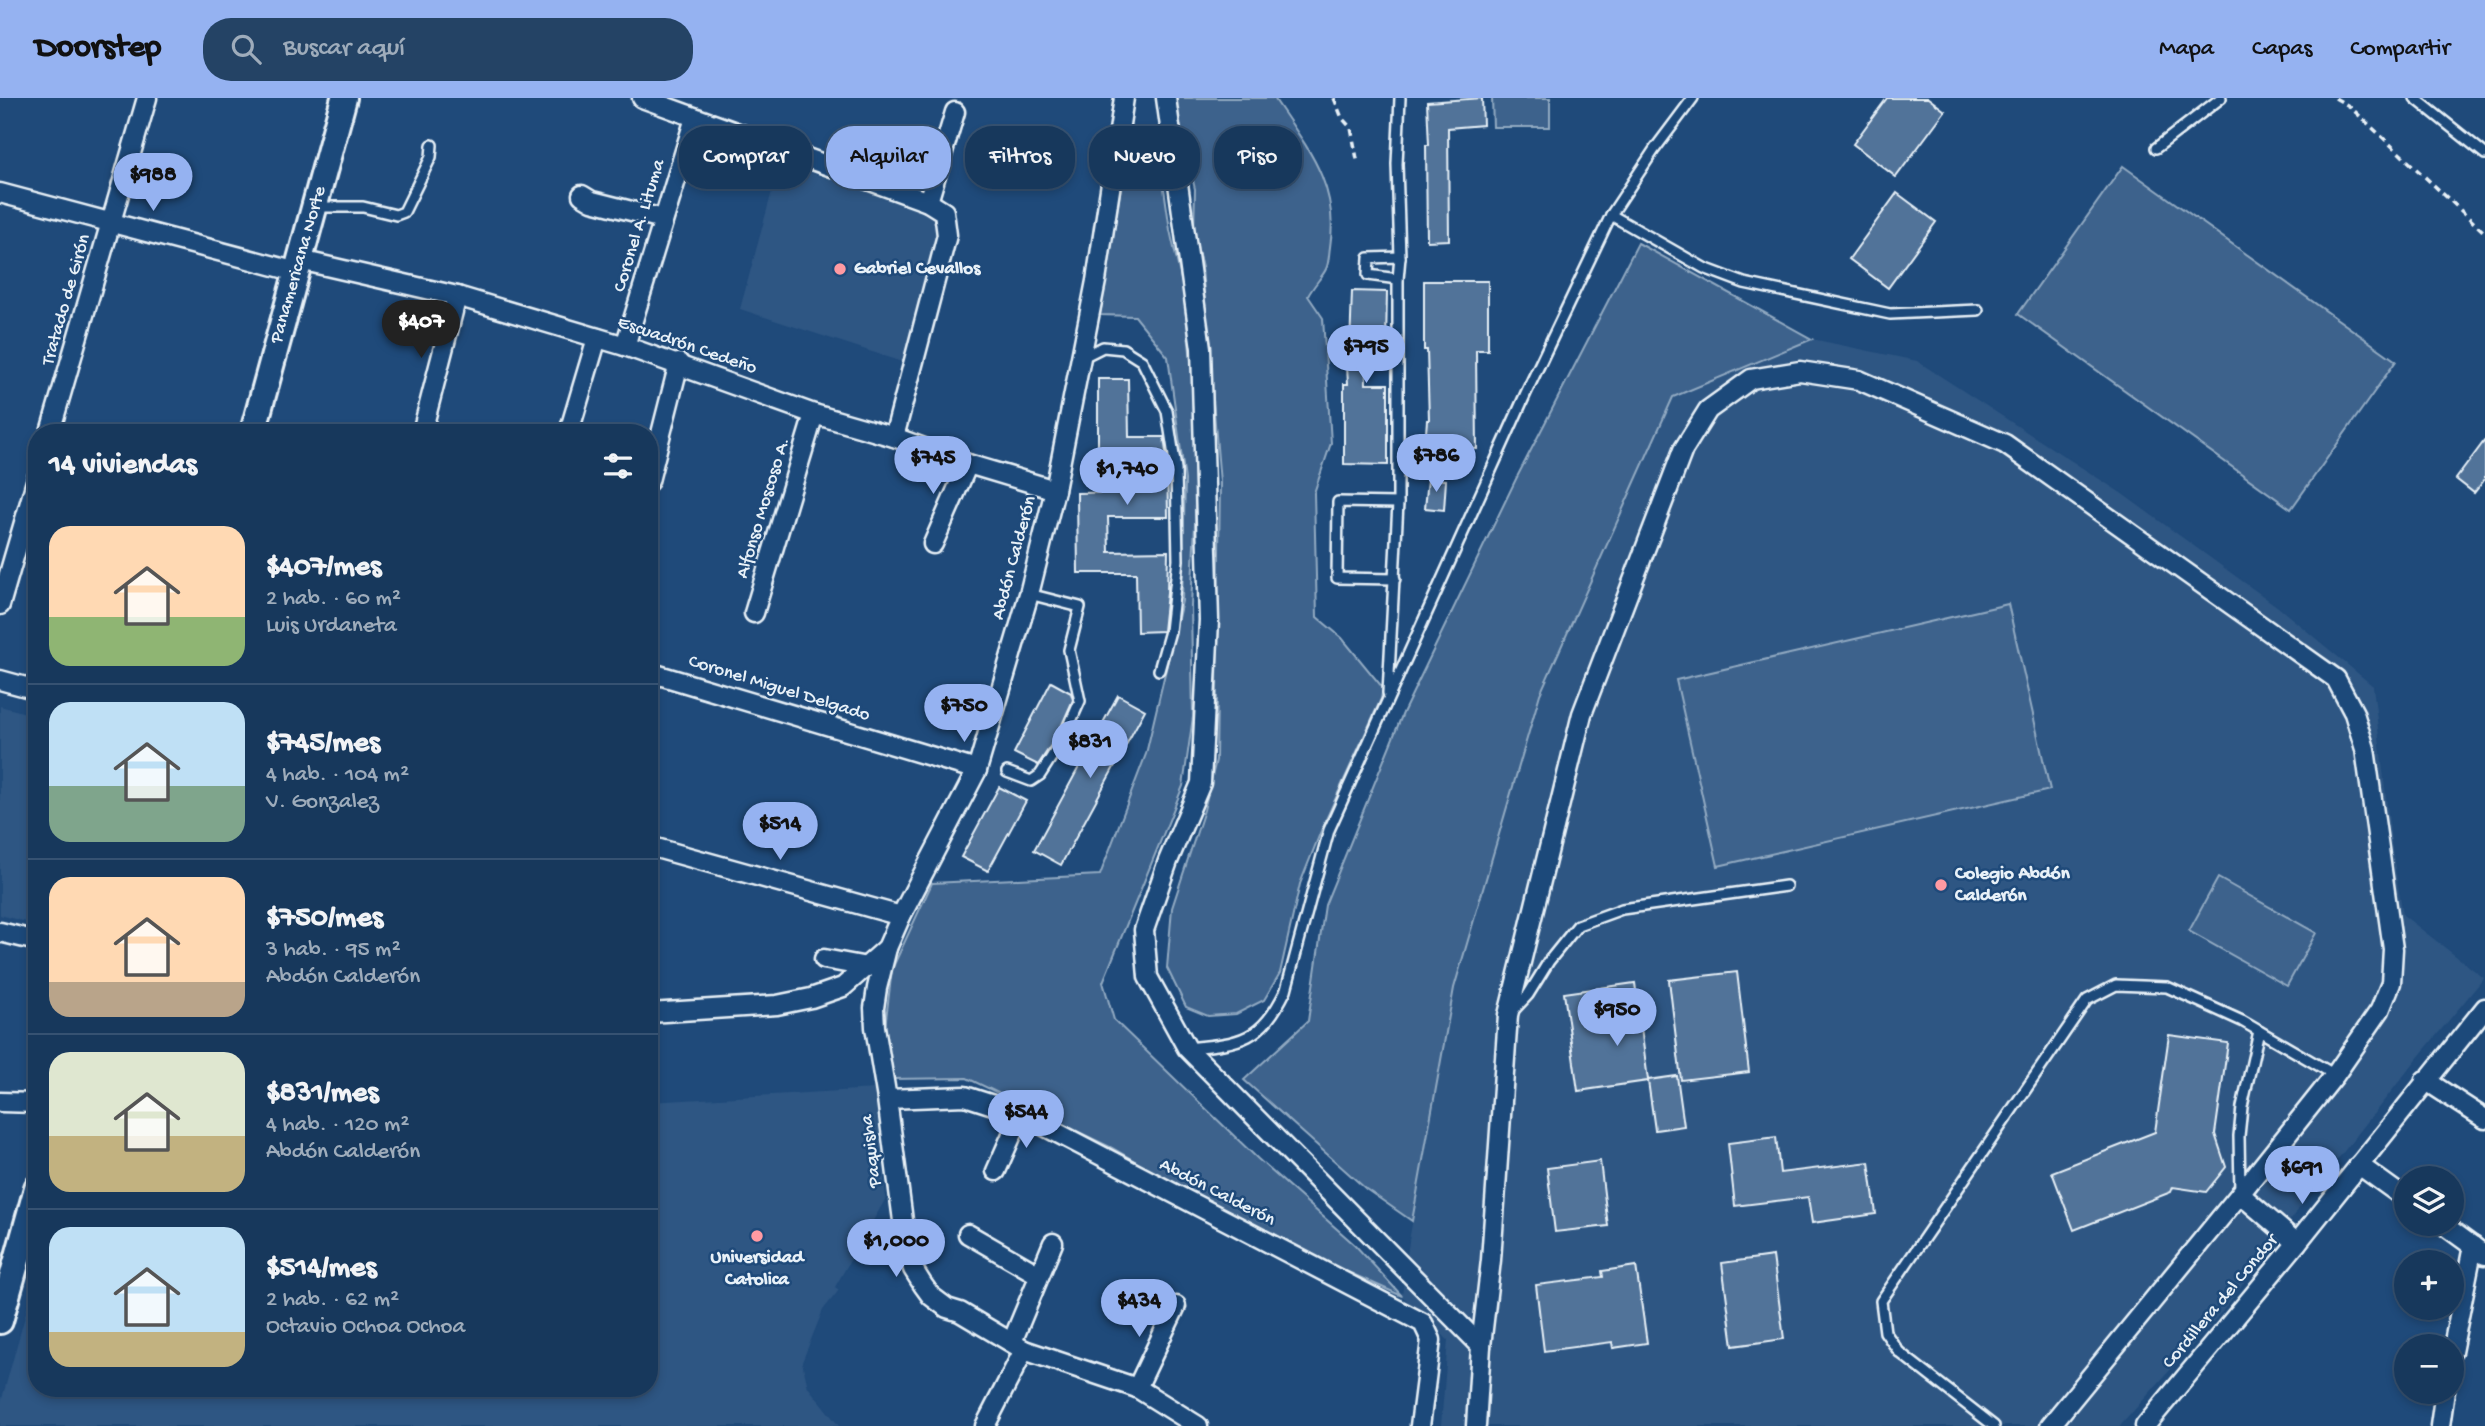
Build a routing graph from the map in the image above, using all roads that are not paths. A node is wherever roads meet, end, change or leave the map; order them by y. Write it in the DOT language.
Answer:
graph roads {
  1 [pos="147,98"];
  2 [pos="344,98"];
  3 [pos="642,98"];
  4 [pos="1124,98"];
  5 [pos="1166,98"];
  6 [pos="1400,98"];
  7 [pos="1693,98"];
  8 [pos="2221,98"];
  9 [pos="2415,98"];
  10 [pos="955,112"];
  11 [pos="695,118"];
  12 [pos="432,145"];
  13 [pos="2157,148"];
  14 [pos="2485,154"];
  15 [pos="0,193"];
  16 [pos="582,195"];
  17 [pos="929,202"];
  18 [pos="316,206"];
  19 [pos="1611,215"];
  20 [pos="663,219"];
  21 [pos="111,221"];
  22 [pos="1400,257"];
  23 [pos="298,266"];
  24 [pos="1398,279"];
  25 [pos="457,296"];
  26 [pos="1978,310"];
  27 [pos="597,338"];
  28 [pos="625,346"];
  29 [pos="1081,358"];
  30 [pos="679,363"];
  31 [pos="814,414"];
  32 [pos="52,424"];
  33 [pos="255,424"];
  34 [pos="424,424"];
  35 [pos="571,424"];
  36 [pos="894,437"];
  37 [pos="658,446"];
  38 [pos="968,464"];
  39 [pos="1055,490"];
  40 [pos="1398,503"];
  41 [pos="28,509"];
  42 [pos="933,544"];
  43 [pos="1395,579"];
  44 [pos="1029,594"];
  45 [pos="0,605"];
  46 [pos="754,613"];
  47 [pos="1159,670"];
  48 [pos="658,675"];
  49 [pos="0,680"];
  50 [pos="28,688"];
  51 [pos="1388,702"];
  52 [pos="977,770"];
  53 [pos="1007,772"];
  54 [pos="658,848"];
  55 [pos="1786,886"];
  56 [pos="901,916"];
  57 [pos="0,932"];
  58 [pos="28,939"];
  59 [pos="887,948"];
  60 [pos="824,959"];
  61 [pos="867,967"];
  62 [pos="2485,1008"];
  63 [pos="658,1012"];
  64 [pos="1508,1015"];
  65 [pos="2259,1031"];
  66 [pos="1186,1048"];
  67 [pos="2335,1075"];
  68 [pos="2425,1080"];
  69 [pos="887,1098"];
  70 [pos="0,1102"];
  71 [pos="28,1103"];
  72 [pos="1021,1114"];
  73 [pos="2485,1119"];
  74 [pos="2358,1165"];
  75 [pos="996,1171"];
  76 [pos="2394,1190"];
  77 [pos="2240,1194"];
  78 [pos="28,1220"];
  79 [pos="968,1234"];
  80 [pos="2459,1236"];
  81 [pos="1053,1243"];
  82 [pos="2297,1243"];
  83 [pos="2479,1251"];
  84 [pos="1039,1275"];
  85 [pos="1176,1306"];
  86 [pos="0,1321"];
  87 [pos="2457,1334"];
  88 [pos="1018,1346"];
  89 [pos="1481,1346"];
  90 [pos="1137,1388"];
  91 [pos="2443,1404"];
  92 [pos="985,1426"];
  93 [pos="1198,1426"];
  94 [pos="1420,1426"];
  95 [pos="1476,1426"];
  96 [pos="1994,1426"];
  97 [pos="2050,1426"];
  98 [pos="2145,1426"];
  99 [pos="2440,1426"];
  1 -- 21 [label="street, Tratado de Girón"];
  2 -- 18 [label="main road, Panamericana Norte"];
  3 -- 11 [label="street"];
  4 -- 29 [label="street, Abdón Calderón"];
  5 -- 66 [label="street"];
  6 -- 22 [label="lane"];
  7 -- 19 [label="lane"];
  8 -- 13 [label="lane"];
  9 -- 14 [label="lane"];
  10 -- 17 [label="street"];
  11 -- 17 [label="street"];
  11 -- 20 [label="street, Coronel A. Lituma"];
  12 -- 18 [label="lane"];
  15 -- 21 [label="street, Escuadrón Cedeño"];
  16 -- 20 [label="street"];
  17 -- 36 [label="street"];
  18 -- 23 [label="main road, Panamericana Norte"];
  19 -- 26 [label="lane"];
  19 -- 51 [label="lane"];
  20 -- 28 [label="street, Coronel A. Lituma"];
  21 -- 23 [label="street, Escuadrón Cedeño"];
  21 -- 32 [label="street, Tratado de Girón"];
  22 -- 24 [label="lane"];
  22 -- 24 [label="lane"];
  23 -- 25 [label="street, Escuadrón Cedeño"];
  23 -- 33 [label="main road, Panamericana Norte"];
  24 -- 40 [label="lane"];
  25 -- 27 [label="street, Escuadrón Cedeño"];
  25 -- 34 [label="street"];
  27 -- 28 [label="street, Escuadrón Cedeño"];
  27 -- 35 [label="street"];
  28 -- 30 [label="street, Escuadrón Cedeño"];
  29 -- 39 [label="street, Abdón Calderón"];
  29 -- 47 [label="lane"];
  30 -- 31 [label="street, Escuadrón Cedeño"];
  30 -- 37 [label="street"];
  31 -- 36 [label="street, Escuadrón Cedeño"];
  31 -- 46 [label="street, Alfonso Moscoso A."];
  36 -- 38 [label="street, Escuadrón Cedeño"];
  38 -- 39 [label="street, Escuadrón Cedeño"];
  38 -- 42 [label="street"];
  39 -- 44 [label="street, Abdón Calderón"];
  40 -- 43 [label="lane"];
  40 -- 43 [label="lane"];
  41 -- 45 [label="street"];
  43 -- 51 [label="lane"];
  44 -- 52 [label="street, Abdón Calderón"];
  44 -- 53 [label="lane"];
  48 -- 52 [label="street, Coronel Miguel Delgado"];
  49 -- 50 [label="street"];
  51 -- 66 [label="lane"];
  52 -- 56 [label="street, Abdón Calderón"];
  54 -- 56 [label="street"];
  55 -- 64 [label="lane"];
  56 -- 59 [label="street, Abdón Calderón"];
  57 -- 58 [label="street"];
  59 -- 61 [label="street, Abdón Calderón"];
  59 -- 69 [label="street, Paquisha"];
  60 -- 61 [label="street"];
  61 -- 63 [label="street, Abdón Calderón"];
  62 -- 68 [label="street, Cordillera del Condor"];
  64 -- 67 [label="street"];
  64 -- 89 [label="street"];
  65 -- 67 [label="lane"];
  65 -- 77 [label="lane"];
  65 -- 96 [label="lane"];
  66 -- 89 [label="street"];
  67 -- 77 [label="street"];
  68 -- 73 [label="street"];
  68 -- 74 [label="street, Cordillera del Condor"];
  69 -- 72 [label="street, Abdón Calderón"];
  69 -- 88 [label="street, Paquisha"];
  70 -- 71 [label="street"];
  72 -- 75 [label="street"];
  72 -- 94 [label="street, Abdón Calderón"];
  74 -- 76 [label="street"];
  74 -- 82 [label="street, Cordillera del Condor"];
  77 -- 82 [label="street"];
  77 -- 97 [label="street"];
  78 -- 86 [label="main road"];
  79 -- 84 [label="street"];
  80 -- 83 [label="street"];
  81 -- 84 [label="street"];
  82 -- 98 [label="street, Cordillera del Condor"];
  83 -- 87 [label="street"];
  84 -- 88 [label="street"];
  85 -- 90 [label="street"];
  88 -- 90 [label="street, Paquisha"];
  88 -- 92 [label="street"];
  89 -- 95 [label="street"];
  90 -- 93 [label="street, Paquisha"];
  91 -- 99 [label="street"];
}
